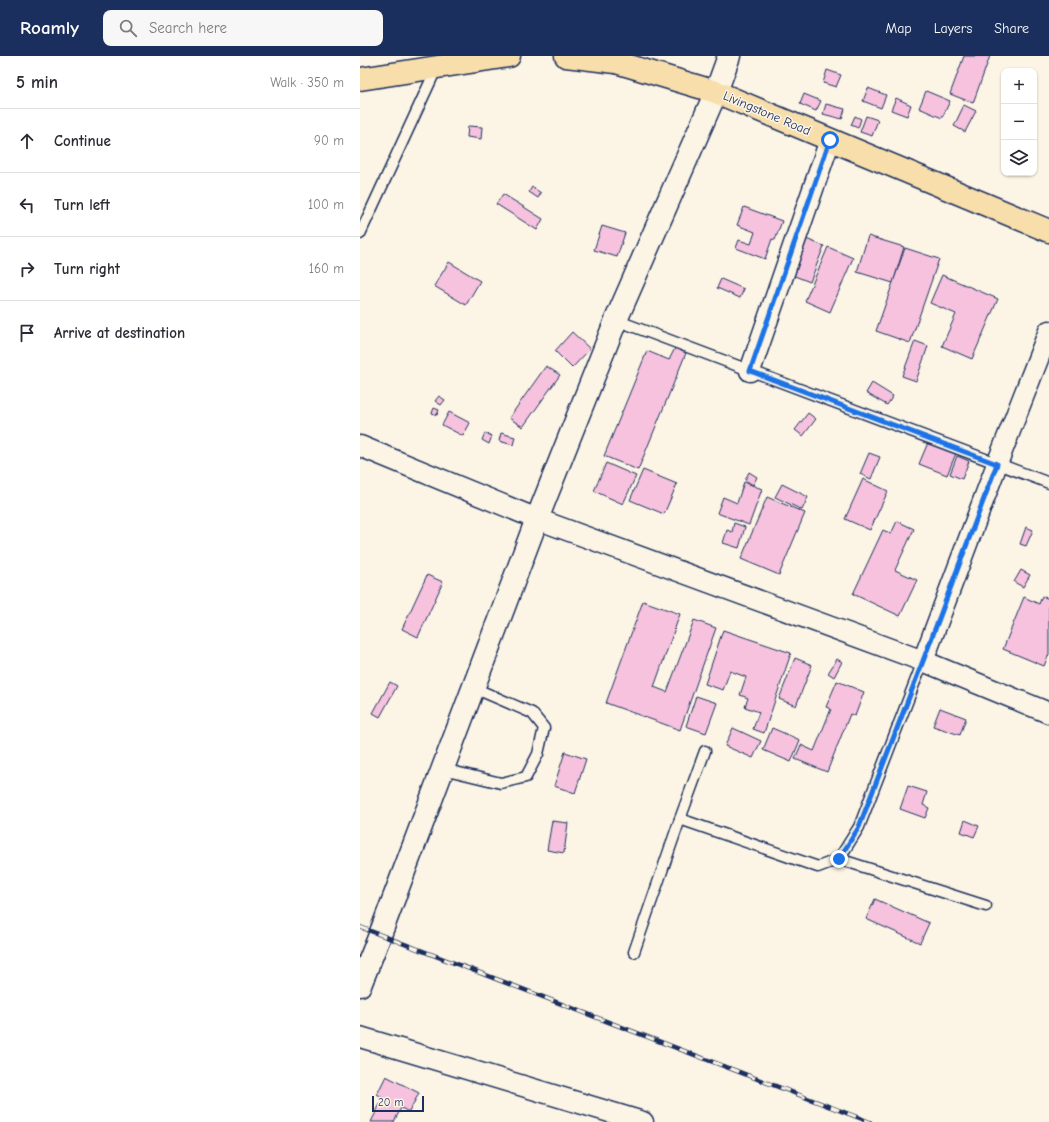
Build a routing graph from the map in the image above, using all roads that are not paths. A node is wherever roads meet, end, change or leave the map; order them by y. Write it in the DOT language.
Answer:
graph roads {
  1 [pos="509,56"];
  2 [pos="566,56"];
  3 [pos="729,56"];
  4 [pos="437,67"];
  5 [pos="360,79"];
  6 [pos="716,92"];
  7 [pos="830,140"];
  8 [pos="1049,231"];
  9 [pos="360,234"];
  10 [pos="616,320"];
  11 [pos="1049,332"];
  12 [pos="750,371"];
  13 [pos="360,446"];
  14 [pos="997,464"];
  15 [pos="1049,483"];
  16 [pos="537,519"];
  17 [pos="923,661"];
  18 [pos="474,688"];
  19 [pos="1049,713"];
  20 [pos="705,751"];
  21 [pos="443,769"];
  22 [pos="680,819"];
  23 [pos="839,859"];
  24 [pos="986,906"];
  25 [pos="634,952"];
  26 [pos="361,978"];
  27 [pos="360,1036"];
  28 [pos="644,1122"];
  1 -- 4 [label="highway"];
  2 -- 6 [label="highway, Livingstone Road"];
  3 -- 6 [label="street"];
  4 -- 5 [label="highway"];
  4 -- 9 [label="lane"];
  6 -- 7 [label="highway, Livingstone Road"];
  6 -- 10 [label="street"];
  7 -- 8 [label="highway, Livingstone Road"];
  7 -- 12 [label="street"];
  10 -- 12 [label="lane"];
  10 -- 16 [label="street"];
  11 -- 14 [label="street"];
  12 -- 14 [label="lane"];
  13 -- 16 [label="street"];
  14 -- 15 [label="lane"];
  14 -- 17 [label="street"];
  16 -- 17 [label="street"];
  16 -- 18 [label="street"];
  17 -- 19 [label="street"];
  17 -- 23 [label="lane"];
  18 -- 21 [label="street"];
  18 -- 21 [label="lane"];
  20 -- 22 [label="lane"];
  21 -- 26 [label="street"];
  22 -- 23 [label="lane"];
  22 -- 25 [label="lane"];
  23 -- 24 [label="lane"];
  27 -- 28 [label="street"];
}
